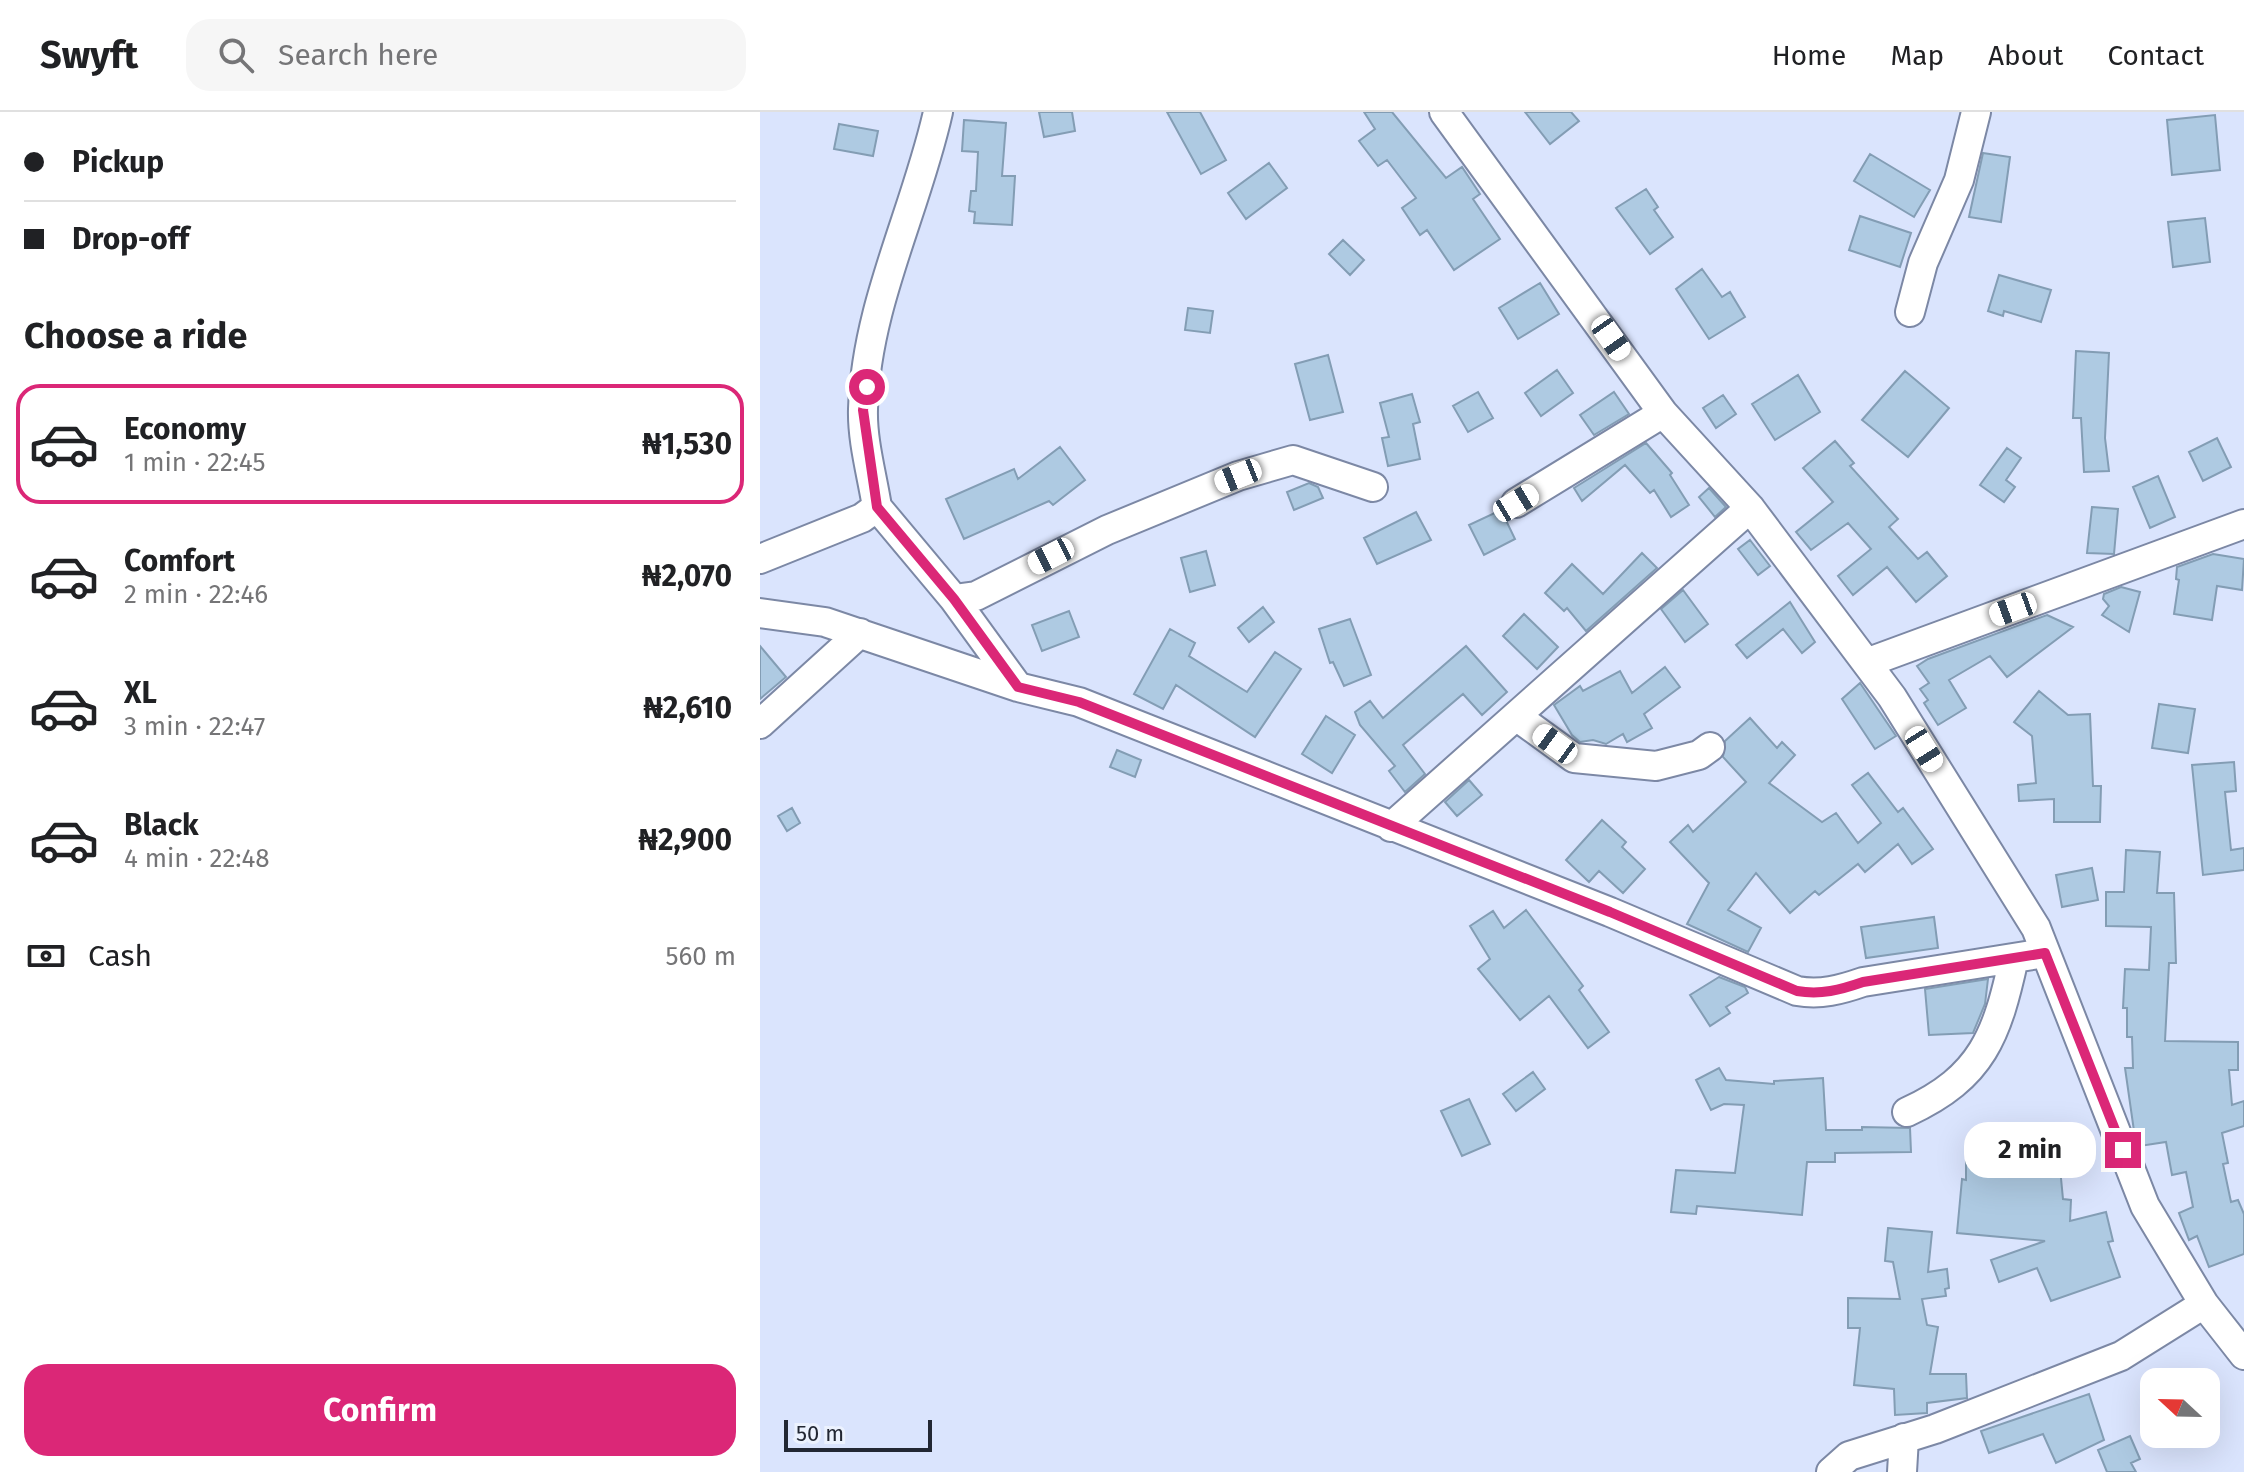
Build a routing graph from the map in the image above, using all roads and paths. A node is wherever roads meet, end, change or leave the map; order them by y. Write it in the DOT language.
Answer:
graph roads {
  1 [pos="938,112"];
  2 [pos="1444,112"];
  3 [pos="1976,112"];
  4 [pos="1910,312"];
  5 [pos="1663,413"];
  6 [pos="1373,487"];
  7 [pos="1516,503"];
  8 [pos="877,507"];
  9 [pos="1750,508"];
  10 [pos="2244,524"];
  11 [pos="760,559"];
  12 [pos="954,599"];
  13 [pos="760,613"];
  14 [pos="860,633"];
  15 [pos="1869,662"];
  16 [pos="1018,687"];
  17 [pos="1516,716"];
  18 [pos="760,724"];
  19 [pos="1710,747"];
  20 [pos="1391,827"];
  21 [pos="2045,953"];
  22 [pos="2014,958"];
  23 [pos="1907,1112"];
  24 [pos="2204,1304"];
  25 [pos="2244,1355"];
  26 [pos="1904,1438"];
  27 [pos="1831,1472"];
  28 [pos="1902,1472"];
  1 -- 8 [label="street"];
  2 -- 5 [label="street"];
  3 -- 4 [label="street"];
  5 -- 7 [label="street"];
  5 -- 9 [label="street"];
  6 -- 12 [label="street"];
  8 -- 11 [label="street"];
  8 -- 12 [label="street"];
  9 -- 15 [label="street"];
  9 -- 17 [label="street"];
  10 -- 15 [label="street"];
  12 -- 16 [label="street"];
  13 -- 14 [label="street"];
  14 -- 16 [label="street"];
  14 -- 18 [label="street"];
  15 -- 21 [label="street"];
  16 -- 20 [label="street"];
  17 -- 19 [label="street"];
  17 -- 20 [label="street"];
  20 -- 22 [label="street"];
  21 -- 22 [label="street"];
  21 -- 24 [label="street"];
  22 -- 23 [label="street"];
  24 -- 25 [label="street"];
  24 -- 26 [label="street"];
  26 -- 27 [label="street"];
  26 -- 28 [label="street"];
}
